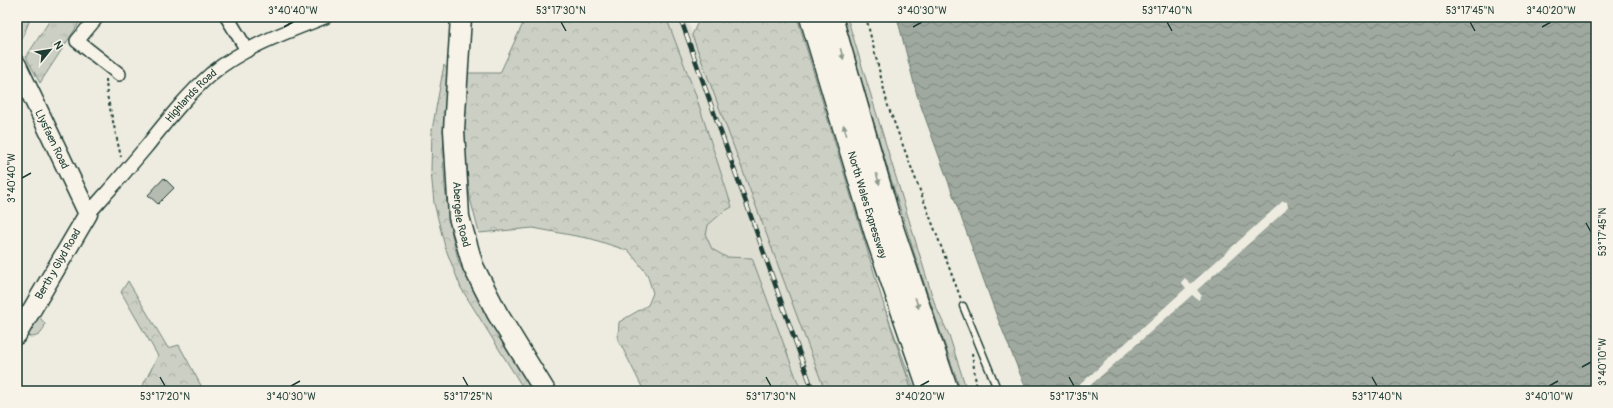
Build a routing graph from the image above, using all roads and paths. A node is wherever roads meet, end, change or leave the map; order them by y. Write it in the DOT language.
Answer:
graph roads {
  1 [pos="97,17"];
  2 [pos="227,17"];
  3 [pos="325,17"];
  4 [pos="461,17"];
  5 [pos="811,17"];
  6 [pos="831,17"];
  7 [pos="866,17"];
  8 [pos="247,50"];
  9 [pos="104,62"];
  10 [pos="17,64"];
  11 [pos="120,74"];
  12 [pos="125,172"];
  13 [pos="88,214"];
  14 [pos="963,306"];
  15 [pos="17,335"];
  16 [pos="971,346"];
  17 [pos="545,391"];
  18 [pos="930,391"];
  19 [pos="947,391"];
  20 [pos="977,391"];
  21 [pos="998,391"];
  1 -- 9 [label="street"];
  2 -- 8 [label="street"];
  3 -- 8 [label="street, Highlands Road"];
  4 -- 17 [label="main road, Abergele Road"];
  18 -- 5 [label="highway, North Wales Expressway, one-way"];
  6 -- 19 [label="highway, North Wales Expressway, one-way"];
  7 -- 14 [label="path"];
  8 -- 12 [label="street, Highlands Road"];
  9 -- 11 [label="street"];
  9 -- 12 [label="path"];
  10 -- 13 [label="street, Llysfaen Road"];
  12 -- 13 [label="street, Highlands Road"];
  13 -- 15 [label="street, Berth y Glyd Road"];
  14 -- 21 [label="lane"];
  16 -- 20 [label="path"];
}
